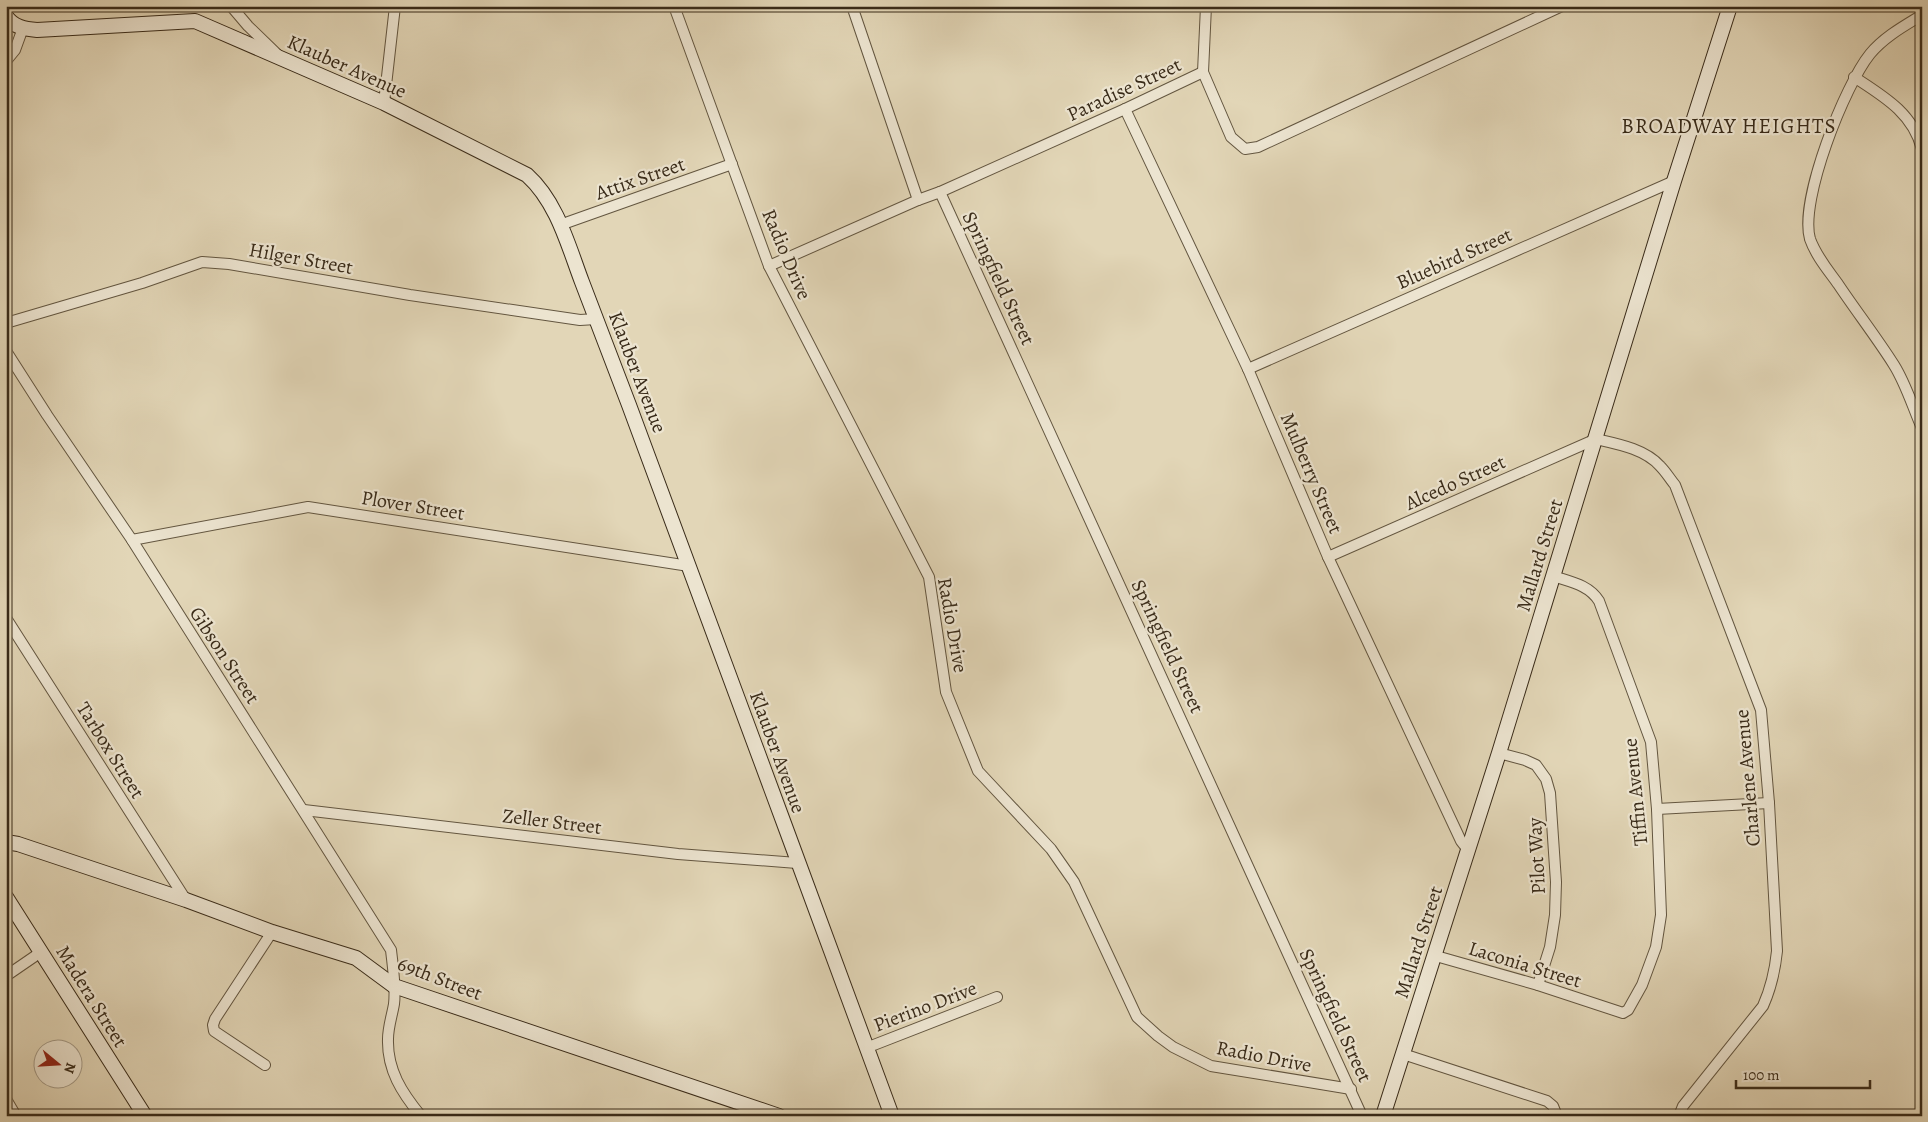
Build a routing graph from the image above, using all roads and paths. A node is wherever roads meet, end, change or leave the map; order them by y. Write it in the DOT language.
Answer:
graph roads {
  1 [pos="231,6"];
  2 [pos="395,6"];
  3 [pos="674,6"];
  4 [pos="852,6"];
  5 [pos="1206,6"];
  6 [pos="1562,6"];
  7 [pos="1730,6"];
  8 [pos="1922,15"];
  9 [pos="6,16"];
  10 [pos="23,28"];
  11 [pos="6,60"];
  12 [pos="296,64"];
  13 [pos="1202,72"];
  14 [pos="1854,77"];
  15 [pos="384,103"];
  16 [pos="1125,109"];
  17 [pos="1922,149"];
  18 [pos="732,164"];
  19 [pos="1674,181"];
  20 [pos="940,192"];
  21 [pos="918,200"];
  22 [pos="560,225"];
  23 [pos="769,266"];
  24 [pos="596,318"];
  25 [pos="6,323"];
  26 [pos="6,351"];
  27 [pos="1248,369"];
  28 [pos="1922,428"];
  29 [pos="1596,439"];
  30 [pos="132,540"];
  31 [pos="1328,556"];
  32 [pos="689,566"];
  33 [pos="1553,576"];
  34 [pos="6,618"];
  35 [pos="1499,753"];
  36 [pos="1769,803"];
  37 [pos="1657,809"];
  38 [pos="304,810"];
  39 [pos="6,842"];
  40 [pos="1468,850"];
  41 [pos="797,863"];
  42 [pos="6,898"];
  43 [pos="186,900"];
  44 [pos="272,932"];
  45 [pos="41,952"];
  46 [pos="1436,956"];
  47 [pos="6,976"];
  48 [pos="1538,985"];
  49 [pos="394,986"];
  50 [pos="997,997"];
  51 [pos="1604,1007"];
  52 [pos="866,1048"];
  53 [pos="1403,1054"];
  54 [pos="264,1065"];
  55 [pos="1351,1089"];
  56 [pos="6,1100"];
  57 [pos="16,1116"];
  58 [pos="145,1116"];
  59 [pos="421,1116"];
  60 [pos="778,1116"];
  61 [pos="892,1116"];
  62 [pos="1362,1116"];
  63 [pos="1383,1116"];
  64 [pos="1557,1116"];
  65 [pos="1679,1116"];
  1 -- 12 [label="street"];
  2 -- 15 [label="street"];
  3 -- 18 [label="street, Radio Drive"];
  4 -- 21 [label="street"];
  5 -- 13 [label="street"];
  6 -- 13 [label="street, Paradise Street"];
  7 -- 19 [label="street, Mallard Street"];
  8 -- 14 [label="street"];
  9 -- 10 [label="street"];
  10 -- 11 [label="street"];
  10 -- 12 [label="street, Klauber Avenue"];
  12 -- 15 [label="street, Klauber Avenue"];
  13 -- 16 [label="street, Paradise Street"];
  14 -- 17 [label="street"];
  14 -- 28 [label="street"];
  15 -- 22 [label="street, Klauber Avenue"];
  16 -- 20 [label="street, Paradise Street"];
  16 -- 27 [label="street, Mulberry Street"];
  18 -- 22 [label="street, Attix Street"];
  18 -- 23 [label="street, Radio Drive"];
  19 -- 27 [label="street, Bluebird Street"];
  19 -- 29 [label="street, Mallard Street"];
  20 -- 21 [label="street, Paradise Street"];
  20 -- 55 [label="street, Springfield Street"];
  21 -- 23 [label="street, Paradise Street"];
  22 -- 24 [label="street, Klauber Avenue"];
  23 -- 55 [label="street, Radio Drive"];
  24 -- 25 [label="street, Hilger Street"];
  24 -- 32 [label="street, Klauber Avenue"];
  26 -- 30 [label="street, Gibson Street"];
  27 -- 31 [label="street, Mulberry Street"];
  29 -- 31 [label="street, Alcedo Street"];
  29 -- 33 [label="street, Mallard Street"];
  29 -- 36 [label="street, Charlene Avenue"];
  30 -- 32 [label="street, Plover Street"];
  30 -- 38 [label="street, Gibson Street"];
  31 -- 40 [label="street, Mulberry Street"];
  32 -- 41 [label="street, Klauber Avenue"];
  33 -- 35 [label="street, Mallard Street"];
  33 -- 37 [label="street, Tiffin Avenue"];
  34 -- 43 [label="street, Tarbox Street"];
  35 -- 40 [label="street, Mallard Street"];
  35 -- 48 [label="street, Pilot Way"];
  36 -- 37 [label="street"];
  36 -- 65 [label="street, Charlene Avenue"];
  37 -- 51 [label="street, Tiffin Avenue"];
  38 -- 41 [label="street, Zeller Street"];
  38 -- 49 [label="street, Gibson Street"];
  39 -- 43 [label="street, 69th Street"];
  40 -- 46 [label="street, Mallard Street"];
  41 -- 52 [label="street, Klauber Avenue"];
  42 -- 45 [label="street, Madera Street"];
  43 -- 44 [label="street, 69th Street"];
  44 -- 49 [label="street, 69th Street"];
  44 -- 54 [label="street"];
  45 -- 47 [label="street"];
  45 -- 58 [label="street, Madera Street"];
  46 -- 48 [label="street, Laconia Street"];
  46 -- 53 [label="street, Mallard Street"];
  48 -- 51 [label="street, Laconia Street"];
  49 -- 59 [label="street, Gibson Street"];
  49 -- 60 [label="street, 69th Street"];
  50 -- 52 [label="street, Pierino Drive"];
  52 -- 61 [label="street, Klauber Avenue"];
  53 -- 63 [label="street, Mallard Street"];
  53 -- 64 [label="street"];
  55 -- 62 [label="street, Springfield Street"];
  56 -- 57 [label="street"];
}
